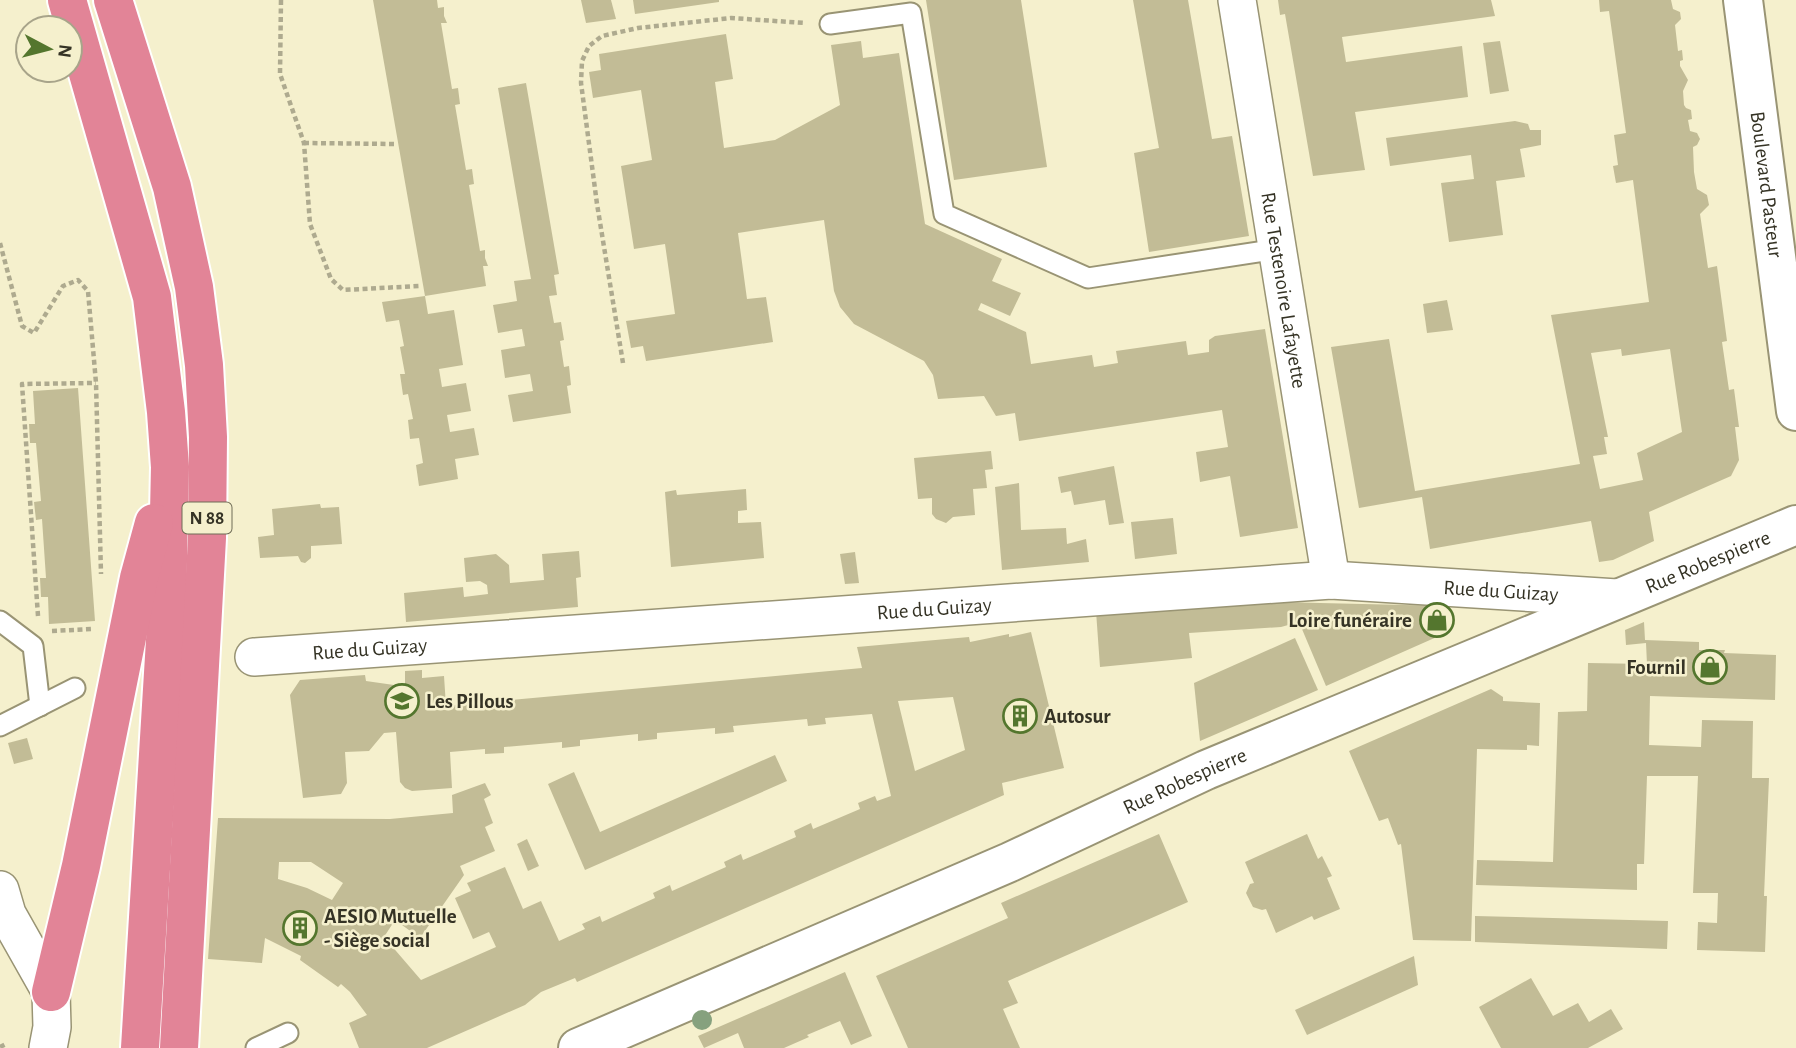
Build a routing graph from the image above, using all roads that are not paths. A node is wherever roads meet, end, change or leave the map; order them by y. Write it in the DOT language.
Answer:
graph roads {
  1 [pos="67,0"];
  2 [pos="113,0"];
  3 [pos="1237,0"];
  4 [pos="1743,0"];
  5 [pos="830,24"];
  6 [pos="1278,249"];
  7 [pos="1796,411"];
  8 [pos="170,467"];
  9 [pos="1796,525"];
  10 [pos="1331,579"];
  11 [pos="1617,598"];
  12 [pos="0,621"];
  13 [pos="254,657"];
  14 [pos="75,688"];
  15 [pos="40,706"];
  16 [pos="0,726"];
  17 [pos="0,890"];
  18 [pos="51,992"];
  19 [pos="288,1033"];
  20 [pos="630,1038"];
  21 [pos="48,1048"];
  22 [pos="140,1048"];
  23 [pos="179,1048"];
  24 [pos="256,1048"];
  25 [pos="578,1048"];
  1 -- 8 [label="highway, N 88"];
  2 -- 23 [label="highway, N 88"];
  3 -- 6 [label="street, Rue Testenoire Lafayette"];
  4 -- 7 [label="main road, Boulevard Pasteur"];
  5 -- 6 [label="lane"];
  6 -- 10 [label="street, Rue Testenoire Lafayette"];
  8 -- 18 [label="highway"];
  8 -- 22 [label="highway, N 88"];
  9 -- 11 [label="main road, Rue Robespierre"];
  10 -- 11 [label="street, Rue du Guizay"];
  10 -- 13 [label="street, Rue du Guizay"];
  11 -- 20 [label="main road, Rue Robespierre"];
  12 -- 15 [label="lane"];
  14 -- 15 [label="lane"];
  15 -- 16 [label="lane"];
  17 -- 18 [label="street"];
  18 -- 21 [label="street"];
  19 -- 24 [label="lane"];
  20 -- 25 [label="main road, Rue Robespierre"];
}
